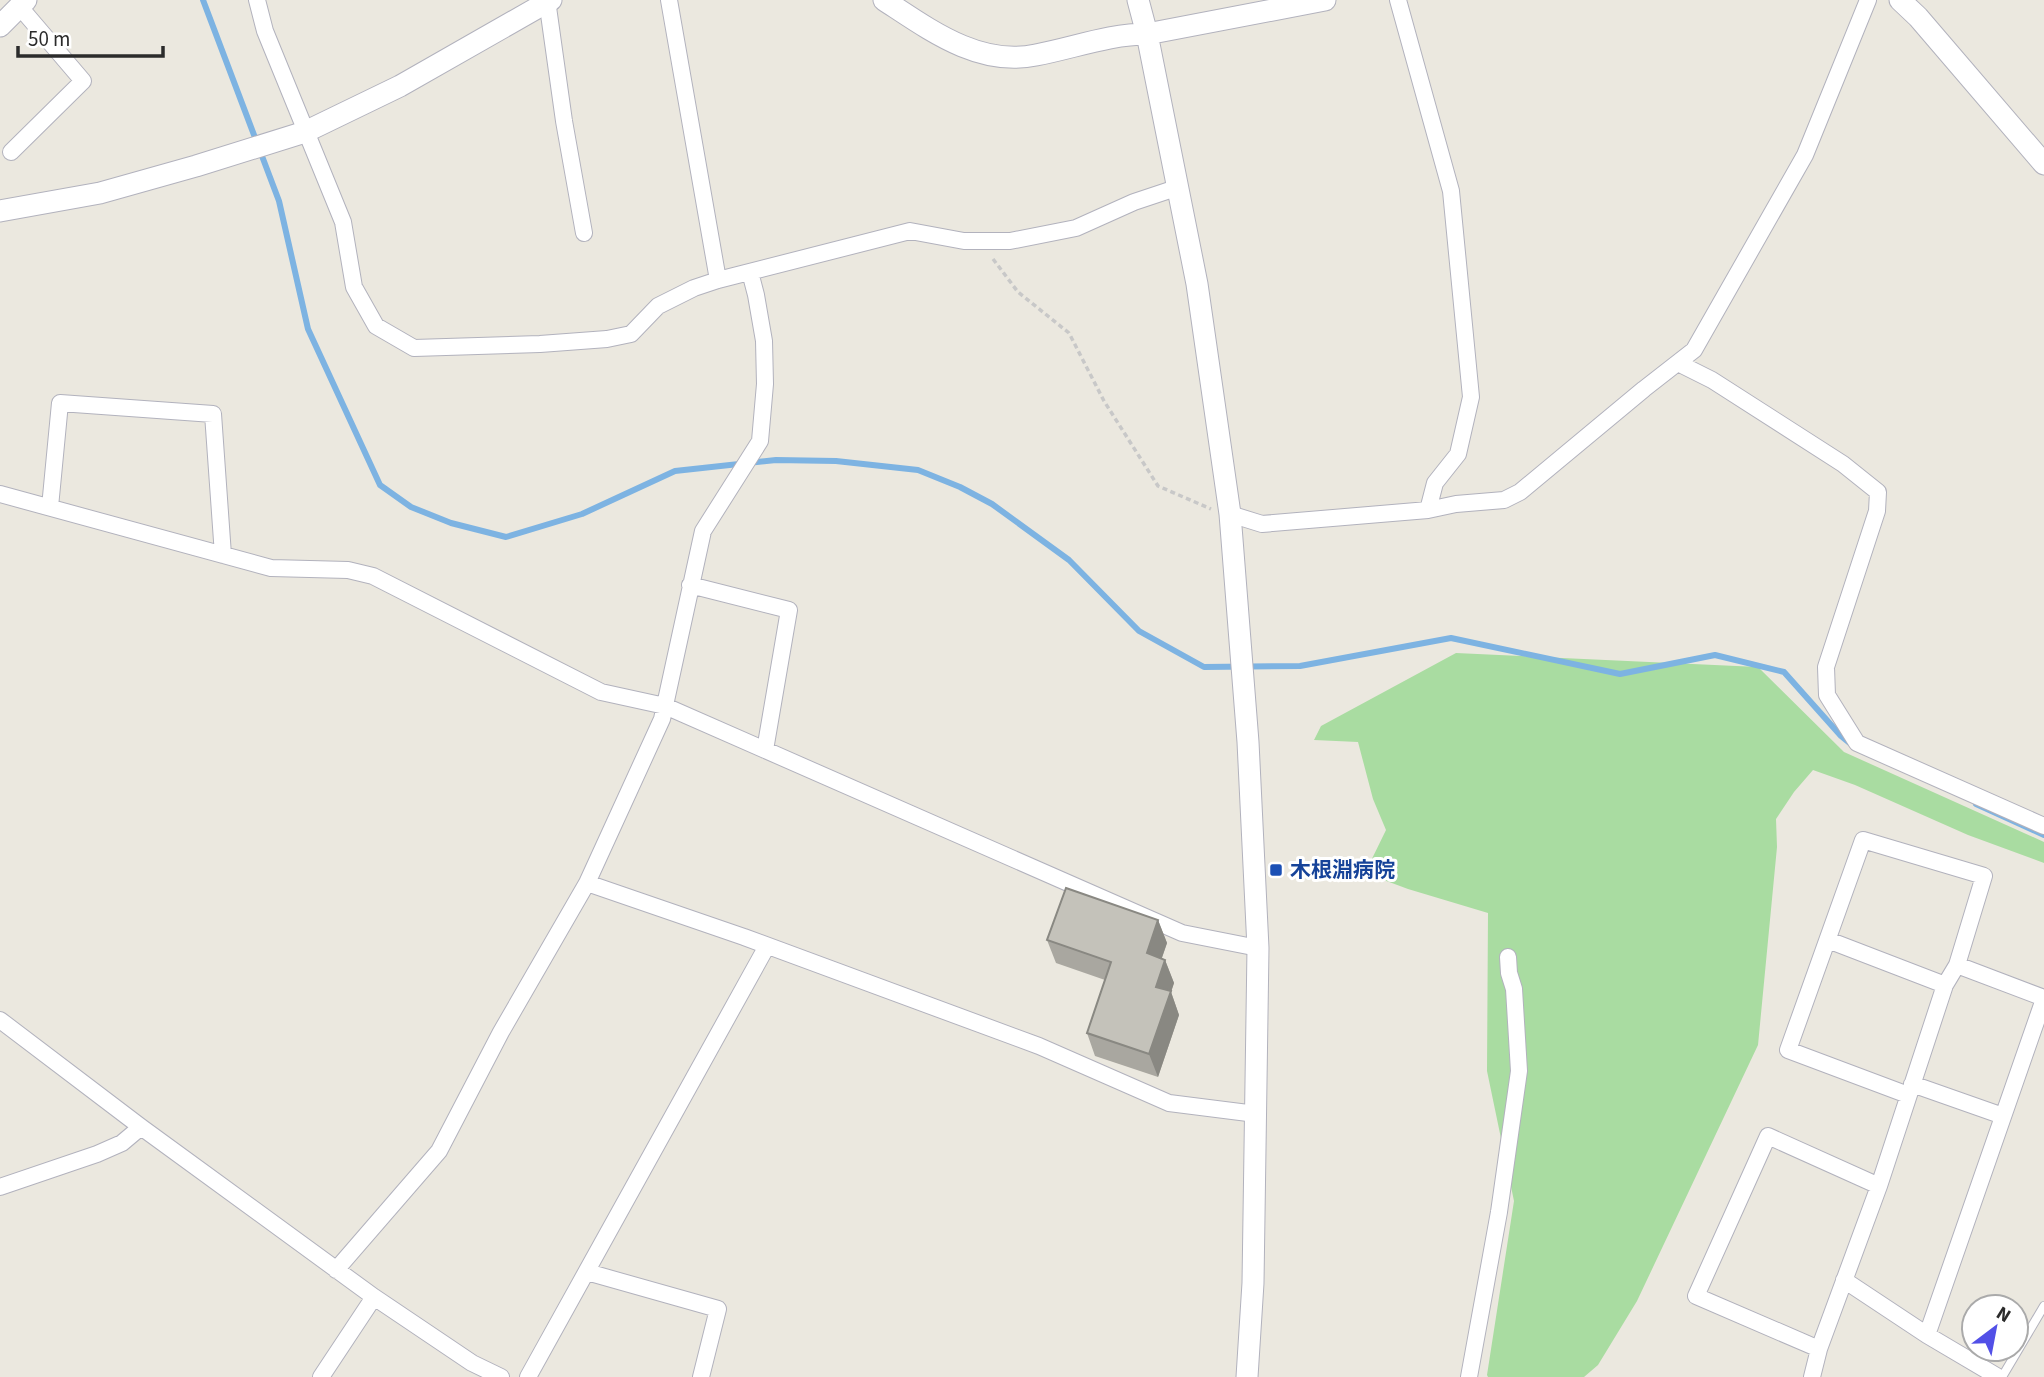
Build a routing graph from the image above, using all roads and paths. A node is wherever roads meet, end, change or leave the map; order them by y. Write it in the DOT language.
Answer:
graph roads {
  1 [pos="257,0"];
  2 [pos="669,0"];
  3 [pos="884,0"];
  4 [pos="1138,0"];
  5 [pos="1325,0"];
  6 [pos="1398,0"];
  7 [pos="1868,0"];
  8 [pos="1900,0"];
  9 [pos="548,1"];
  10 [pos="22,3"];
  11 [pos="0,26"];
  12 [pos="1147,34"];
  13 [pos="305,132"];
  14 [pos="11,152"];
  15 [pos="2044,164"];
  16 [pos="1178,187"];
  17 [pos="0,211"];
  18 [pos="584,233"];
  19 [pos="980,241"];
  20 [pos="750,272"];
  21 [pos="718,280"];
  22 [pos="1678,363"];
  23 [pos="0,494"];
  24 [pos="50,507"];
  25 [pos="1428,510"];
  26 [pos="1230,514"];
  27 [pos="223,555"];
  28 [pos="690,585"];
  29 [pos="665,706"];
  30 [pos="765,750"];
  31 [pos="2044,826"];
  32 [pos="587,883"];
  33 [pos="1828,940"];
  34 [pos="767,946"];
  35 [pos="1258,948"];
  36 [pos="1508,957"];
  37 [pos="1957,965"];
  38 [pos="1945,985"];
  39 [pos="2044,999"];
  40 [pos="0,1020"];
  41 [pos="1910,1090"];
  42 [pos="1256,1114"];
  43 [pos="2003,1116"];
  44 [pos="141,1127"];
  45 [pos="1879,1185"];
  46 [pos="0,1187"];
  47 [pos="336,1270"];
  48 [pos="587,1272"];
  49 [pos="1844,1280"];
  50 [pos="374,1297"];
  51 [pos="2044,1306"];
  52 [pos="1927,1335"];
  53 [pos="1819,1349"];
  54 [pos="321,1377"];
  55 [pos="501,1377"];
  56 [pos="528,1377"];
  57 [pos="701,1377"];
  58 [pos="1247,1377"];
  59 [pos="1469,1377"];
  60 [pos="1812,1377"];
  61 [pos="2000,1377"];
  1 -- 13 [label="street"];
  2 -- 21 [label="street"];
  3 -- 12 [label="street"];
  4 -- 12 [label="street"];
  5 -- 12 [label="street"];
  6 -- 25 [label="street"];
  7 -- 22 [label="street"];
  8 -- 15 [label="street"];
  9 -- 13 [label="street"];
  9 -- 18 [label="street"];
  10 -- 11 [label="street"];
  10 -- 14 [label="street"];
  12 -- 16 [label="street"];
  13 -- 17 [label="street"];
  13 -- 21 [label="street"];
  16 -- 19 [label="street"];
  16 -- 26 [label="street"];
  19 -- 20 [label="street"];
  19 -- 26 [label="path"];
  20 -- 21 [label="street"];
  20 -- 28 [label="street"];
  22 -- 25 [label="street"];
  22 -- 31 [label="street"];
  23 -- 24 [label="street"];
  24 -- 27 [label="street"];
  24 -- 27 [label="street"];
  25 -- 26 [label="street"];
  26 -- 35 [label="street"];
  27 -- 29 [label="street"];
  28 -- 29 [label="street"];
  28 -- 30 [label="street"];
  29 -- 30 [label="street"];
  29 -- 32 [label="street"];
  30 -- 35 [label="street"];
  32 -- 34 [label="street"];
  32 -- 47 [label="street"];
  33 -- 37 [label="street"];
  33 -- 38 [label="street"];
  33 -- 41 [label="street"];
  34 -- 42 [label="street"];
  34 -- 48 [label="street"];
  35 -- 42 [label="street"];
  36 -- 59 [label="street"];
  37 -- 38 [label="street"];
  37 -- 39 [label="street"];
  38 -- 41 [label="street"];
  39 -- 43 [label="street"];
  40 -- 44 [label="street"];
  41 -- 43 [label="street"];
  41 -- 45 [label="street"];
  42 -- 58 [label="street"];
  43 -- 52 [label="street"];
  44 -- 46 [label="street"];
  44 -- 47 [label="street"];
  45 -- 49 [label="street"];
  45 -- 53 [label="street"];
  47 -- 50 [label="street"];
  48 -- 56 [label="street"];
  48 -- 57 [label="street"];
  49 -- 52 [label="street"];
  49 -- 53 [label="street"];
  50 -- 54 [label="street"];
  50 -- 55 [label="street"];
  51 -- 61 [label="lane"];
  52 -- 61 [label="street"];
  53 -- 60 [label="street"];
}
